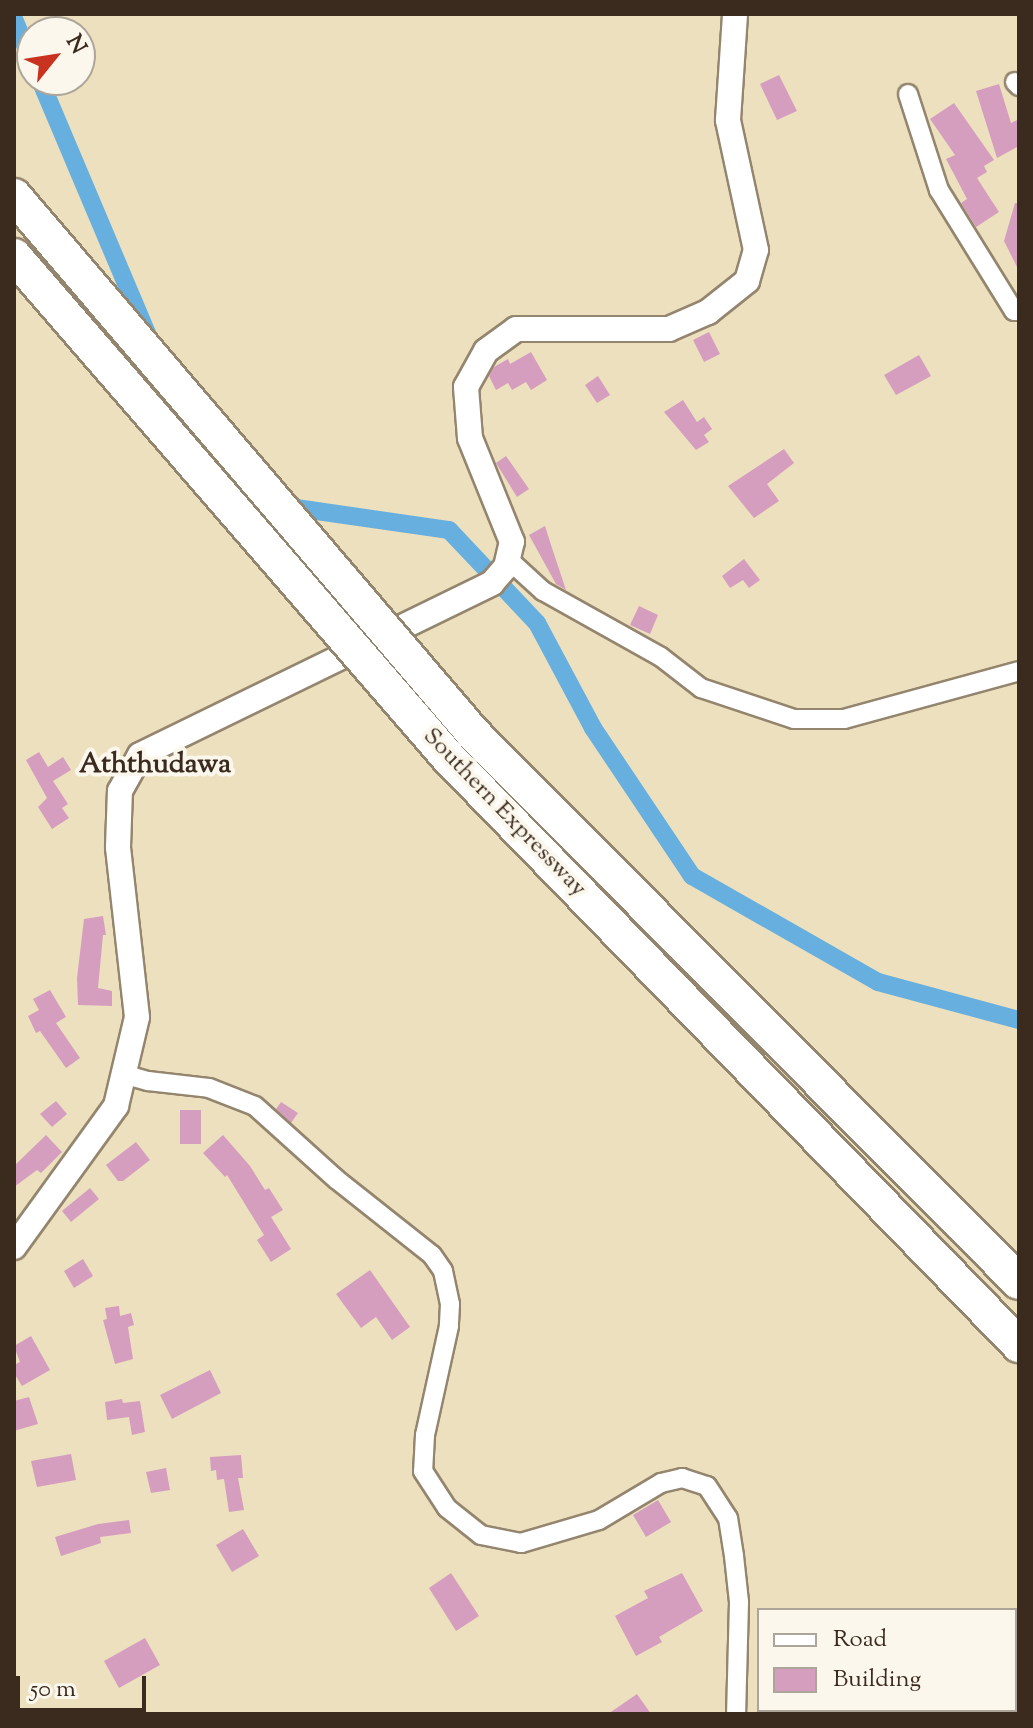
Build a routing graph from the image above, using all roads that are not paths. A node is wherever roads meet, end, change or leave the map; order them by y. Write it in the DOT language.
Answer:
graph roads {
  1 [pos="735,14"];
  2 [pos="908,94"];
  3 [pos="14,196"];
  4 [pos="14,256"];
  5 [pos="1019,311"];
  6 [pos="503,571"];
  7 [pos="1019,671"];
  8 [pos="123,1074"];
  9 [pos="14,1247"];
  10 [pos="1019,1282"];
  11 [pos="1019,1345"];
  12 [pos="736,1714"];
  1 -- 6 [label="street"];
  2 -- 5 [label="street"];
  3 -- 10 [label="highway, Southern Expressway, bridge"];
  4 -- 11 [label="highway, Southern Expressway, bridge"];
  6 -- 7 [label="street"];
  6 -- 8 [label="street"];
  8 -- 9 [label="street"];
  8 -- 12 [label="street"];
}
